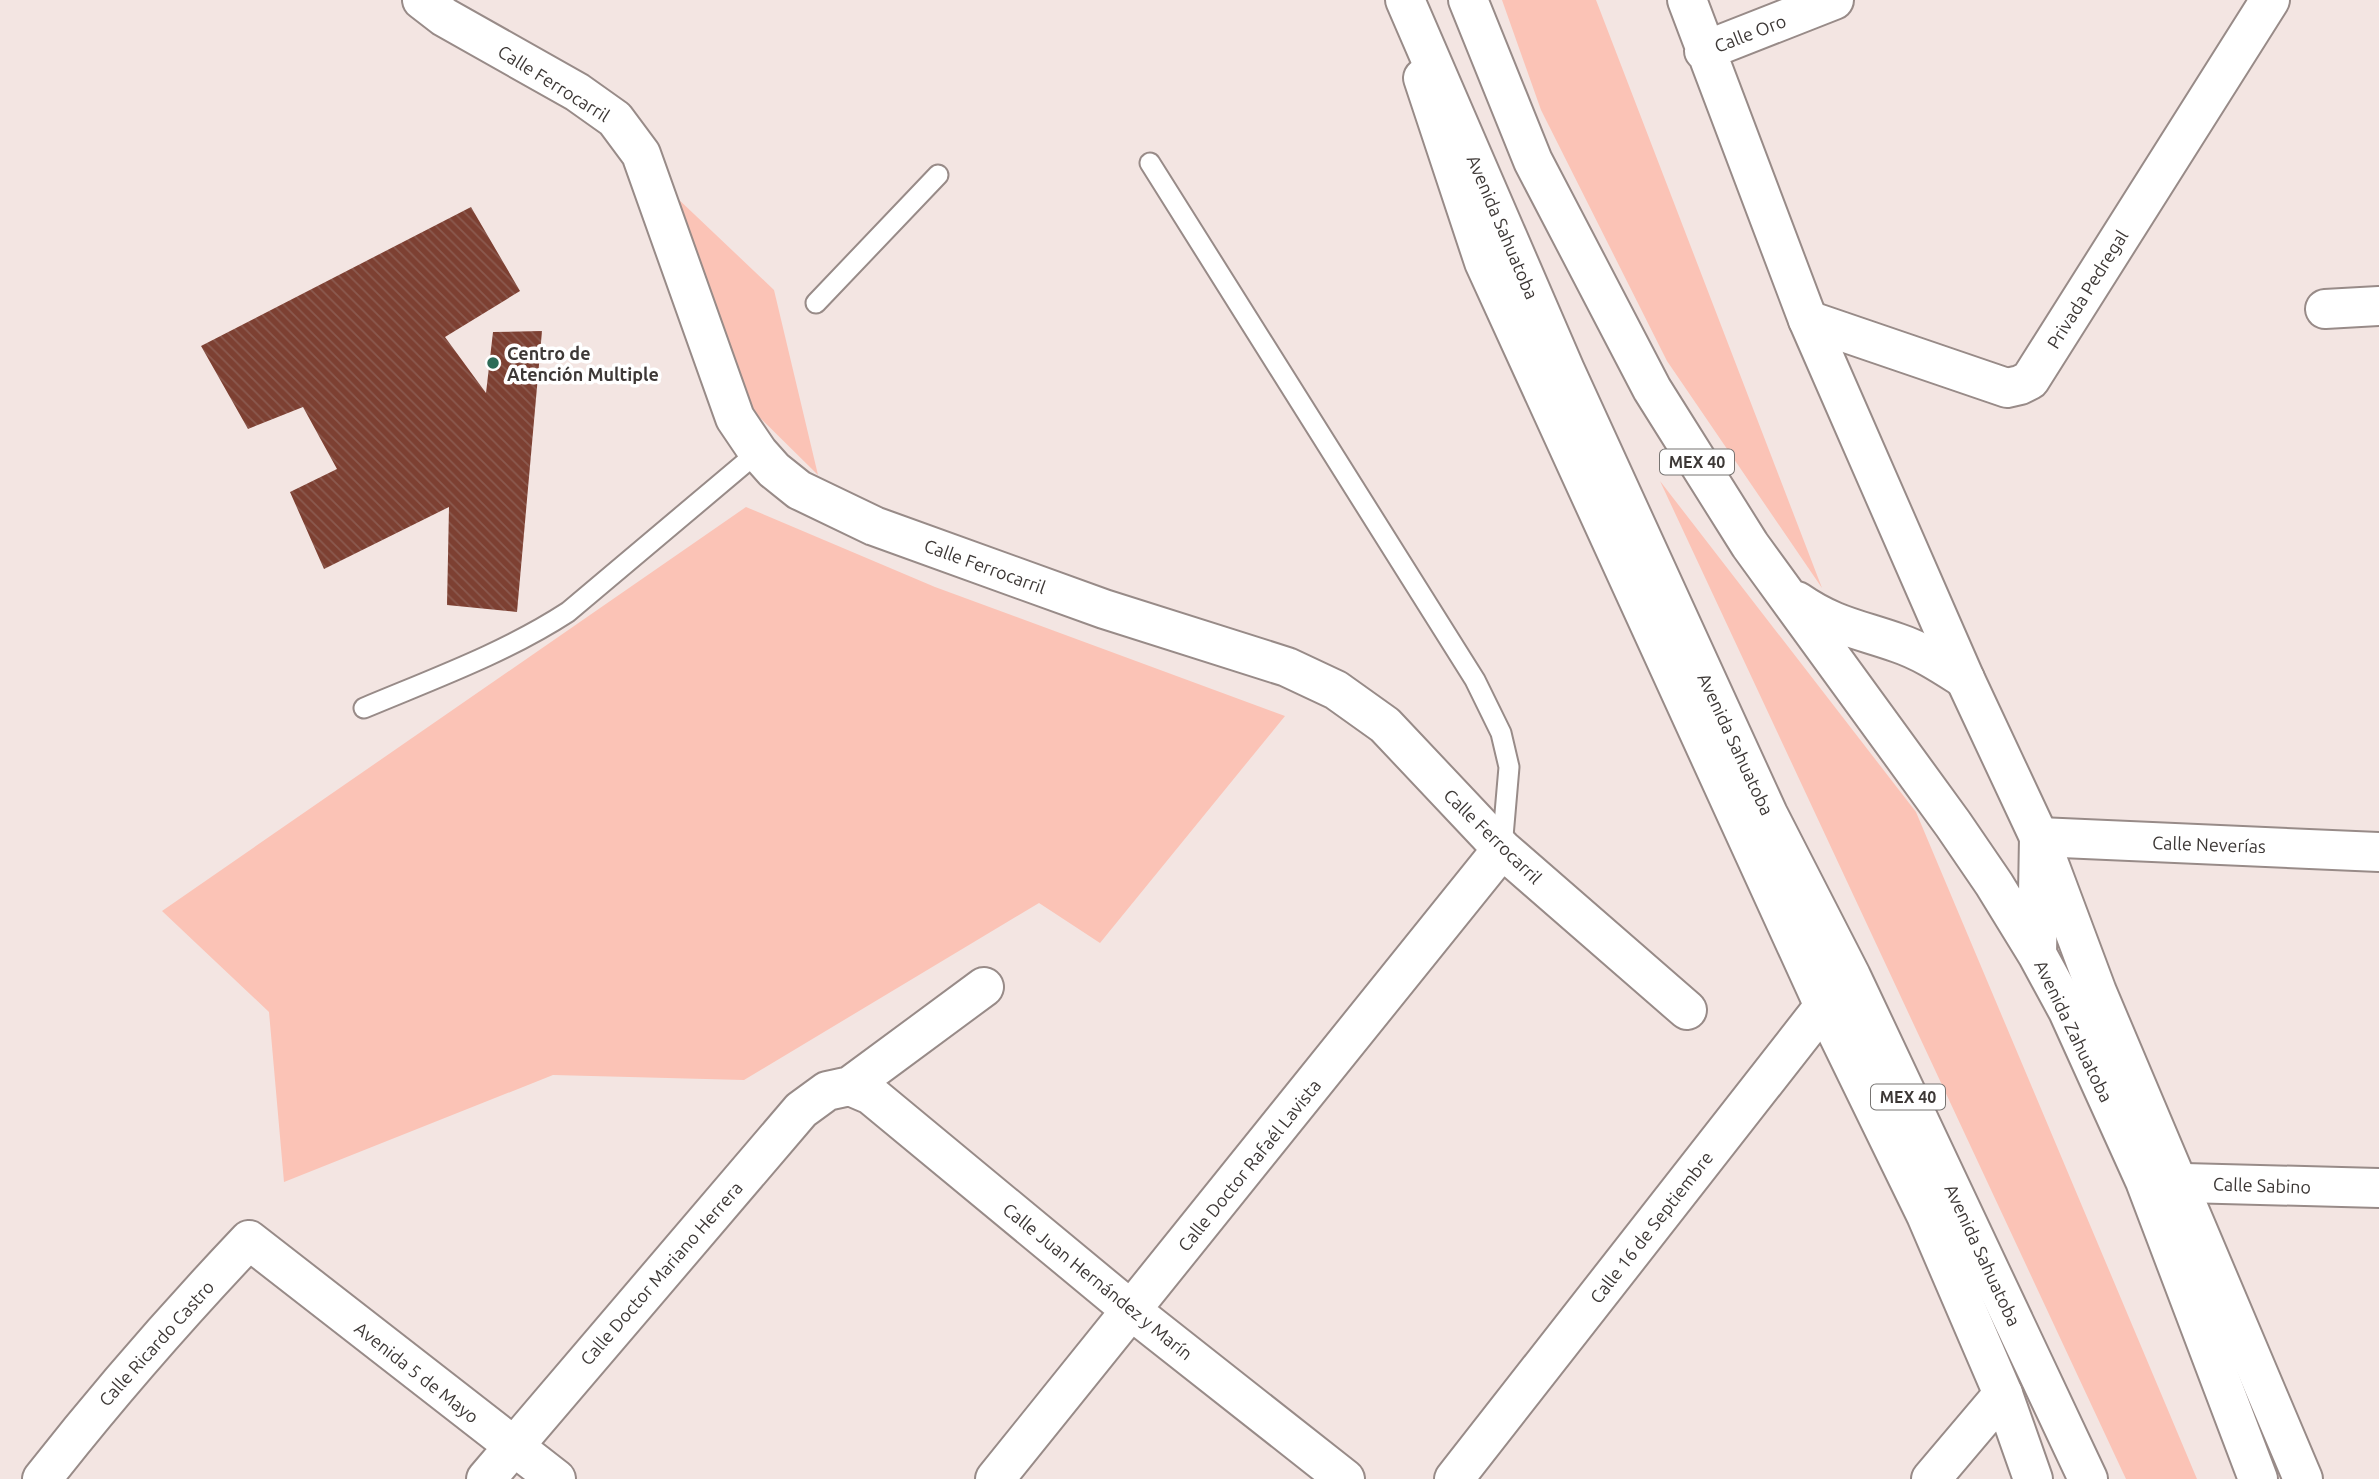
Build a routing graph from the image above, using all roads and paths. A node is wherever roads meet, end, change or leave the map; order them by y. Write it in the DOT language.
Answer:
graph roads {
  1 [pos="422,0"];
  2 [pos="1397,0"];
  3 [pos="1405,0"];
  4 [pos="1468,0"];
  5 [pos="1687,0"];
  6 [pos="1834,0"];
  7 [pos="2270,0"];
  8 [pos="1704,51"];
  9 [pos="1150,163"];
  10 [pos="938,175"];
  11 [pos="816,303"];
  12 [pos="2379,306"];
  13 [pos="2325,309"];
  14 [pos="1808,320"];
  15 [pos="758,452"];
  16 [pos="1783,592"];
  17 [pos="1965,679"];
  18 [pos="364,708"];
  19 [pos="2039,837"];
  20 [pos="1502,849"];
  21 [pos="2379,852"];
  22 [pos="2038,954"];
  23 [pos="1851,976"];
  24 [pos="984,986"];
  25 [pos="1824,1006"];
  26 [pos="1687,1010"];
  27 [pos="850,1086"];
  28 [pos="2161,1182"];
  29 [pos="2379,1188"];
  30 [pos="280,1264"];
  31 [pos="1132,1311"];
  32 [pos="2003,1394"];
  33 [pos="513,1447"];
  34 [pos="2254,1467"];
  35 [pos="41,1479"];
  36 [pos="486,1479"];
  37 [pos="556,1479"];
  38 [pos="995,1479"];
  39 [pos="1345,1479"];
  40 [pos="1454,1479"];
  41 [pos="1931,1479"];
  42 [pos="2033,1479"];
  43 [pos="2088,1479"];
  44 [pos="2303,1479"];
  1 -- 15 [label="street, Calle Ferrocarril"];
  2 -- 25 [label="street, Avenida Sahuatoba"];
  3 -- 23 [label="street, Avenida Sahuatoba / MEX 40"];
  4 -- 16 [label="street, MEX 40"];
  5 -- 8 [label="street"];
  6 -- 8 [label="street, Calle Oro"];
  7 -- 14 [label="street, Privada Pedregal"];
  8 -- 14 [label="street"];
  9 -- 20 [label="lane"];
  10 -- 11 [label="lane"];
  12 -- 13 [label="street"];
  14 -- 17 [label="street"];
  15 -- 18 [label="lane"];
  15 -- 20 [label="street, Calle Ferrocarril"];
  16 -- 17 [label="street"];
  16 -- 22 [label="street, Avenida Zahuatoba / MEX 40"];
  17 -- 19 [label="street"];
  19 -- 21 [label="street, Calle Neverías"];
  19 -- 22 [label="street"];
  19 -- 28 [label="street"];
  20 -- 26 [label="street, Calle Ferrocarril"];
  20 -- 31 [label="street, Calle Doctor Rafaél Lavista"];
  22 -- 28 [label="street, Avenida Zahuatoba / MEX 40"];
  23 -- 25 [label="street, Calle 16 de Septiembre"];
  23 -- 43 [label="street, Avenida Sahuatoba / MEX 40"];
  24 -- 27 [label="street, Calle Doctor Mariano Herrera"];
  25 -- 32 [label="street, Avenida Sahuatoba"];
  25 -- 40 [label="street, Calle 16 de Septiembre"];
  27 -- 31 [label="street, Calle Juan Hernández y Marín"];
  27 -- 33 [label="street, Calle Doctor Mariano Herrera"];
  28 -- 29 [label="street, Calle Sabino"];
  28 -- 34 [label="street, MEX 40"];
  28 -- 44 [label="street"];
  30 -- 33 [label="street, Avenida 5 de Mayo"];
  30 -- 35 [label="street, Calle Ricardo Castro"];
  31 -- 38 [label="street, Calle Doctor Rafaél Lavista"];
  31 -- 39 [label="street, Calle Juan Hernández y Marín"];
  32 -- 41 [label="street"];
  32 -- 42 [label="street, Avenida Sahuatoba"];
  33 -- 36 [label="street, Calle Doctor Mariano Herrera"];
  33 -- 37 [label="street, Avenida 5 de Mayo"];
}
